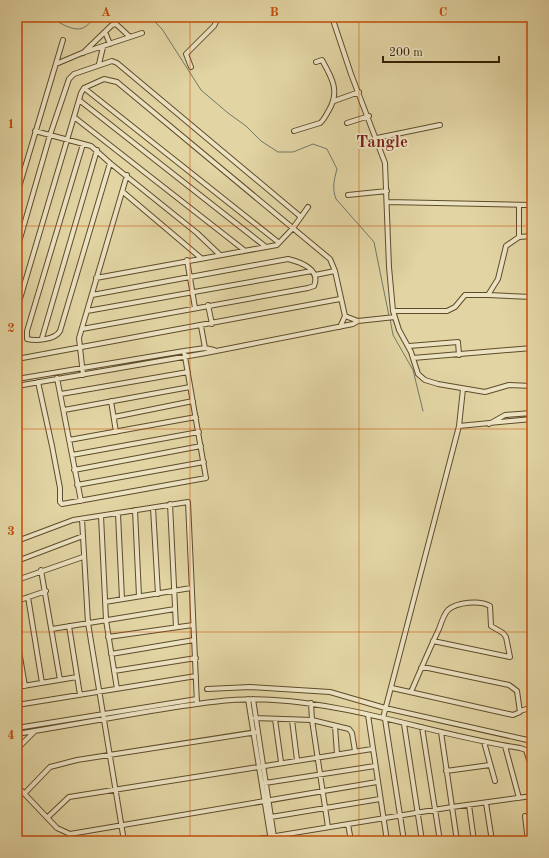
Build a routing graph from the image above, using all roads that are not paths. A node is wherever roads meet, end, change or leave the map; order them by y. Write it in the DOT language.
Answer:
graph roads {
  1 [pos="213,17"];
  2 [pos="332,17"];
  3 [pos="105,32"];
  4 [pos="142,33"];
  5 [pos="130,37"];
  6 [pos="63,40"];
  7 [pos="110,44"];
  8 [pos="103,47"];
  9 [pos="82,54"];
  10 [pos="316,62"];
  11 [pos="56,64"];
  12 [pos="99,64"];
  13 [pos="191,67"];
  14 [pos="84,88"];
  15 [pos="359,92"];
  16 [pos="79,100"];
  17 [pos="334,100"];
  18 [pos="369,116"];
  19 [pos="74,117"];
  20 [pos="347,123"];
  21 [pos="440,125"];
  22 [pos="35,131"];
  23 [pos="294,131"];
  24 [pos="50,135"];
  25 [pos="377,138"];
  26 [pos="66,140"];
  27 [pos="83,144"];
  28 [pos="97,150"];
  29 [pos="110,163"];
  30 [pos="127,175"];
  31 [pos="387,191"];
  32 [pos="122,192"];
  33 [pos="17,194"];
  34 [pos="348,195"];
  35 [pos="387,202"];
  36 [pos="519,205"];
  37 [pos="532,205"];
  38 [pos="308,207"];
  39 [pos="301,218"];
  40 [pos="293,228"];
  41 [pos="532,236"];
  42 [pos="519,238"];
  43 [pos="278,242"];
  44 [pos="266,247"];
  45 [pos="17,249"];
  46 [pos="244,250"];
  47 [pos="219,254"];
  48 [pos="201,258"];
  49 [pos="186,260"];
  50 [pos="312,271"];
  51 [pos="335,271"];
  52 [pos="315,275"];
  53 [pos="188,277"];
  54 [pos="96,278"];
  55 [pos="192,293"];
  56 [pos="92,295"];
  57 [pos="488,295"];
  58 [pos="532,297"];
  59 [pos="340,299"];
  60 [pos="208,305"];
  61 [pos="195,308"];
  62 [pos="17,309"];
  63 [pos="87,311"];
  64 [pos="393,312"];
  65 [pos="345,316"];
  66 [pos="391,318"];
  67 [pos="358,321"];
  68 [pos="212,324"];
  69 [pos="201,326"];
  70 [pos="340,327"];
  71 [pos="82,329"];
  72 [pos="42,338"];
  73 [pos="80,346"];
  74 [pos="409,346"];
  75 [pos="205,348"];
  76 [pos="532,348"];
  77 [pos="184,351"];
  78 [pos="216,351"];
  79 [pos="459,355"];
  80 [pos="184,356"];
  81 [pos="413,358"];
  82 [pos="17,359"];
  83 [pos="82,368"];
  84 [pos="188,372"];
  85 [pos="83,374"];
  86 [pos="57,378"];
  87 [pos="17,380"];
  88 [pos="38,382"];
  89 [pos="17,386"];
  90 [pos="532,386"];
  91 [pos="190,387"];
  92 [pos="463,389"];
  93 [pos="61,394"];
  94 [pos="111,401"];
  95 [pos="193,401"];
  96 [pos="64,410"];
  97 [pos="532,413"];
  98 [pos="114,417"];
  99 [pos="196,417"];
  100 [pos="532,419"];
  101 [pos="489,424"];
  102 [pos="460,426"];
  103 [pos="116,432"];
  104 [pos="199,432"];
  105 [pos="69,440"];
  106 [pos="201,446"];
  107 [pos="72,455"];
  108 [pos="204,462"];
  109 [pos="74,470"];
  110 [pos="77,485"];
  111 [pos="80,501"];
  112 [pos="170,504"];
  113 [pos="153,508"];
  114 [pos="135,510"];
  115 [pos="118,514"];
  116 [pos="100,516"];
  117 [pos="82,519"];
  118 [pos="83,536"];
  119 [pos="17,541"];
  120 [pos="84,557"];
  121 [pos="17,561"];
  122 [pos="41,570"];
  123 [pos="17,580"];
  124 [pos="192,588"];
  125 [pos="174,591"];
  126 [pos="46,592"];
  127 [pos="158,594"];
  128 [pos="139,596"];
  129 [pos="28,597"];
  130 [pos="122,599"];
  131 [pos="17,601"];
  132 [pos="105,602"];
  133 [pos="175,609"];
  134 [pos="106,620"];
  135 [pos="88,623"];
  136 [pos="193,625"];
  137 [pos="69,626"];
  138 [pos="176,627"];
  139 [pos="52,629"];
  140 [pos="108,637"];
  141 [pos="17,640"];
  142 [pos="194,640"];
  143 [pos="433,641"];
  144 [pos="111,654"];
  145 [pos="196,658"];
  146 [pos="421,668"];
  147 [pos="114,671"];
  148 [pos="196,676"];
  149 [pos="77,677"];
  150 [pos="60,680"];
  151 [pos="42,683"];
  152 [pos="25,686"];
  153 [pos="17,687"];
  154 [pos="392,688"];
  155 [pos="117,689"];
  156 [pos="207,689"];
  157 [pos="99,692"];
  158 [pos="411,692"];
  159 [pos="80,695"];
  160 [pos="197,699"];
  161 [pos="250,699"];
  162 [pos="311,703"];
  163 [pos="182,704"];
  164 [pos="197,704"];
  165 [pos="17,705"];
  166 [pos="385,708"];
  167 [pos="530,708"];
  168 [pos="520,712"];
  169 [pos="104,714"];
  170 [pos="368,715"];
  171 [pos="255,718"];
  172 [pos="105,719"];
  173 [pos="275,719"];
  174 [pos="384,719"];
  175 [pos="292,720"];
  176 [pos="312,720"];
  177 [pos="48,723"];
  178 [pos="404,724"];
  179 [pos="335,726"];
  180 [pos="17,728"];
  181 [pos="422,728"];
  182 [pos="49,729"];
  183 [pos="35,731"];
  184 [pos="255,732"];
  185 [pos="441,732"];
  186 [pos="18,734"];
  187 [pos="532,741"];
  188 [pos="25,742"];
  189 [pos="484,742"];
  190 [pos="505,746"];
  191 [pos="17,749"];
  192 [pos="372,749"];
  193 [pos="355,751"];
  194 [pos="337,754"];
  195 [pos="110,755"];
  196 [pos="318,757"];
  197 [pos="297,760"];
  198 [pos="281,762"];
  199 [pos="490,765"];
  200 [pos="260,766"];
  201 [pos="375,766"];
  202 [pos="532,768"];
  203 [pos="446,771"];
  204 [pos="320,774"];
  205 [pos="495,781"];
  206 [pos="377,782"];
  207 [pos="265,783"];
  208 [pos="17,786"];
  209 [pos="117,790"];
  210 [pos="323,792"];
  211 [pos="24,793"];
  212 [pos="532,796"];
  213 [pos="519,798"];
  214 [pos="380,799"];
  215 [pos="266,800"];
  216 [pos="486,803"];
  217 [pos="469,805"];
  218 [pos="452,807"];
  219 [pos="326,808"];
  220 [pos="435,810"];
  221 [pos="417,813"];
  222 [pos="400,816"];
  223 [pos="525,816"];
  224 [pos="48,817"];
  225 [pos="271,817"];
  226 [pos="383,819"];
  227 [pos="121,824"];
  228 [pos="348,824"];
  229 [pos="328,828"];
  230 [pos="530,832"];
  231 [pos="17,834"];
  232 [pos="272,839"];
  233 [pos="24,841"];
  234 [pos="124,841"];
  235 [pos="245,841"];
  236 [pos="350,841"];
  237 [pos="387,841"];
  238 [pos="404,841"];
  239 [pos="422,841"];
  240 [pos="440,841"];
  241 [pos="457,841"];
  242 [pos="474,841"];
  243 [pos="492,841"];
  244 [pos="528,841"];
  1 -- 13 [label="street"];
  2 -- 15 [label="street"];
  3 -- 5 [label="street"];
  3 -- 7 [label="street"];
  3 -- 9 [label="street"];
  4 -- 5 [label="street"];
  5 -- 7 [label="street"];
  6 -- 11 [label="street"];
  7 -- 8 [label="street"];
  8 -- 9 [label="street"];
  8 -- 12 [label="street"];
  9 -- 11 [label="street"];
  10 -- 17 [label="street"];
  11 -- 22 [label="street"];
  12 -- 24 [label="street"];
  12 -- 39 [label="street"];
  14 -- 16 [label="street"];
  14 -- 40 [label="street"];
  14 -- 43 [label="street"];
  15 -- 17 [label="street"];
  15 -- 18 [label="street"];
  16 -- 19 [label="street"];
  16 -- 44 [label="street"];
  17 -- 23 [label="street"];
  18 -- 20 [label="street"];
  18 -- 25 [label="street"];
  19 -- 26 [label="street"];
  19 -- 46 [label="street"];
  21 -- 25 [label="street"];
  22 -- 24 [label="street"];
  22 -- 33 [label="street"];
  24 -- 26 [label="street"];
  24 -- 45 [label="street"];
  25 -- 31 [label="street"];
  26 -- 27 [label="street"];
  26 -- 62 [label="street"];
  27 -- 28 [label="street"];
  27 -- 72 [label="street"];
  28 -- 29 [label="street"];
  28 -- 72 [label="street"];
  29 -- 30 [label="street"];
  29 -- 72 [label="street"];
  30 -- 32 [label="street"];
  30 -- 47 [label="street"];
  31 -- 34 [label="street"];
  31 -- 35 [label="street"];
  32 -- 48 [label="street"];
  32 -- 54 [label="street"];
  35 -- 36 [label="street"];
  35 -- 64 [label="street"];
  36 -- 37 [label="street"];
  36 -- 42 [label="street"];
  38 -- 39 [label="street"];
  39 -- 40 [label="street"];
  40 -- 43 [label="street"];
  40 -- 51 [label="street"];
  41 -- 42 [label="street"];
  42 -- 57 [label="street"];
  43 -- 44 [label="street"];
  44 -- 46 [label="street"];
  46 -- 47 [label="street"];
  47 -- 48 [label="street"];
  48 -- 49 [label="street"];
  49 -- 53 [label="street"];
  49 -- 54 [label="street"];
  50 -- 52 [label="street"];
  50 -- 53 [label="street"];
  50 -- 55 [label="street"];
  51 -- 52 [label="street"];
  51 -- 59 [label="street"];
  52 -- 60 [label="street"];
  53 -- 55 [label="street"];
  53 -- 56 [label="street"];
  54 -- 56 [label="street"];
  55 -- 61 [label="street"];
  55 -- 63 [label="street"];
  56 -- 63 [label="street"];
  57 -- 58 [label="street"];
  57 -- 64 [label="street"];
  59 -- 65 [label="street"];
  59 -- 68 [label="street"];
  60 -- 61 [label="street"];
  60 -- 68 [label="street"];
  61 -- 71 [label="street"];
  63 -- 71 [label="street"];
  64 -- 66 [label="street"];
  65 -- 67 [label="street"];
  65 -- 70 [label="street"];
  66 -- 67 [label="street"];
  66 -- 74 [label="street"];
  67 -- 70 [label="street"];
  68 -- 69 [label="street"];
  69 -- 73 [label="street"];
  69 -- 75 [label="street"];
  70 -- 78 [label="street"];
  71 -- 73 [label="street"];
  73 -- 82 [label="street"];
  73 -- 83 [label="street"];
  74 -- 79 [label="street"];
  74 -- 81 [label="street"];
  75 -- 77 [label="street"];
  75 -- 78 [label="street"];
  76 -- 79 [label="street"];
  77 -- 80 [label="street"];
  77 -- 83 [label="street"];
  78 -- 80 [label="street"];
  79 -- 81 [label="street"];
  80 -- 84 [label="street"];
  80 -- 85 [label="street"];
  81 -- 92 [label="street"];
  83 -- 85 [label="street"];
  83 -- 87 [label="street"];
  84 -- 91 [label="street"];
  84 -- 93 [label="street"];
  85 -- 86 [label="street"];
  86 -- 88 [label="street"];
  86 -- 93 [label="street"];
  88 -- 89 [label="street"];
  88 -- 111 [label="street"];
  90 -- 92 [label="street"];
  91 -- 94 [label="street"];
  91 -- 95 [label="street"];
  92 -- 102 [label="street"];
  93 -- 96 [label="street"];
  94 -- 96 [label="street"];
  94 -- 98 [label="street"];
  95 -- 98 [label="street"];
  95 -- 99 [label="street"];
  96 -- 105 [label="street"];
  97 -- 101 [label="street"];
  98 -- 103 [label="street"];
  99 -- 103 [label="street"];
  99 -- 104 [label="street"];
  100 -- 101 [label="street"];
  101 -- 102 [label="street"];
  102 -- 154 [label="street"];
  103 -- 105 [label="street"];
  104 -- 106 [label="street"];
  104 -- 107 [label="street"];
  105 -- 107 [label="street"];
  106 -- 108 [label="street"];
  106 -- 109 [label="street"];
  107 -- 109 [label="street"];
  108 -- 110 [label="street"];
  108 -- 111 [label="street"];
  109 -- 110 [label="street"];
  110 -- 111 [label="street"];
  112 -- 113 [label="street"];
  112 -- 124 [label="street"];
  112 -- 125 [label="street"];
  113 -- 114 [label="street"];
  113 -- 127 [label="street"];
  114 -- 115 [label="street"];
  114 -- 128 [label="street"];
  115 -- 116 [label="street"];
  115 -- 130 [label="street"];
  116 -- 117 [label="street"];
  116 -- 132 [label="street"];
  117 -- 118 [label="street"];
  117 -- 119 [label="street"];
  118 -- 120 [label="street"];
  118 -- 121 [label="street"];
  120 -- 122 [label="street"];
  120 -- 135 [label="street"];
  122 -- 123 [label="street"];
  122 -- 126 [label="street"];
  124 -- 125 [label="street"];
  124 -- 136 [label="street"];
  125 -- 127 [label="street"];
  125 -- 133 [label="street"];
  126 -- 129 [label="street"];
  126 -- 139 [label="street"];
  127 -- 128 [label="street"];
  128 -- 130 [label="street"];
  129 -- 131 [label="street"];
  129 -- 151 [label="street"];
  130 -- 132 [label="street"];
  132 -- 134 [label="street"];
  133 -- 134 [label="street"];
  133 -- 138 [label="street"];
  134 -- 135 [label="street"];
  134 -- 140 [label="street"];
  135 -- 137 [label="street"];
  135 -- 157 [label="street"];
  136 -- 138 [label="street"];
  136 -- 142 [label="street"];
  137 -- 139 [label="street"];
  137 -- 149 [label="street"];
  138 -- 140 [label="street"];
  139 -- 150 [label="street"];
  140 -- 144 [label="street"];
  141 -- 152 [label="street"];
  142 -- 144 [label="street"];
  142 -- 145 [label="street"];
  143 -- 143 [label="street"];
  143 -- 146 [label="street"];
  144 -- 147 [label="street"];
  145 -- 147 [label="street"];
  145 -- 148 [label="street"];
  146 -- 158 [label="street"];
  146 -- 168 [label="street"];
  147 -- 155 [label="street"];
  148 -- 155 [label="street"];
  148 -- 160 [label="street"];
  149 -- 150 [label="street"];
  149 -- 159 [label="street"];
  150 -- 151 [label="street"];
  151 -- 152 [label="street"];
  152 -- 153 [label="street"];
  154 -- 158 [label="street"];
  154 -- 166 [label="street"];
  155 -- 157 [label="street"];
  156 -- 166 [label="street"];
  157 -- 159 [label="street"];
  157 -- 169 [label="street"];
  158 -- 168 [label="street"];
  159 -- 165 [label="street"];
  160 -- 163 [label="street"];
  160 -- 164 [label="street"];
  161 -- 162 [label="street"];
  161 -- 164 [label="street"];
  161 -- 171 [label="street"];
  161 -- 184 [label="street"];
  162 -- 170 [label="street"];
  162 -- 176 [label="street"];
  163 -- 164 [label="street"];
  163 -- 169 [label="street"];
  163 -- 172 [label="street"];
  166 -- 174 [label="street"];
  166 -- 187 [label="street"];
  167 -- 168 [label="street"];
  169 -- 172 [label="street"];
  169 -- 177 [label="street"];
  170 -- 174 [label="street"];
  170 -- 192 [label="street"];
  171 -- 173 [label="street"];
  171 -- 184 [label="street"];
  172 -- 182 [label="street"];
  172 -- 195 [label="street"];
  173 -- 175 [label="street"];
  173 -- 198 [label="street"];
  174 -- 178 [label="street"];
  174 -- 222 [label="street"];
  175 -- 176 [label="street"];
  175 -- 197 [label="street"];
  176 -- 179 [label="street"];
  176 -- 196 [label="street"];
  177 -- 180 [label="street"];
  177 -- 182 [label="street"];
  178 -- 181 [label="street"];
  178 -- 221 [label="street"];
  179 -- 193 [label="street"];
  179 -- 194 [label="street"];
  180 -- 186 [label="street"];
  181 -- 185 [label="street"];
  181 -- 220 [label="street"];
  182 -- 183 [label="street"];
  183 -- 186 [label="street"];
  183 -- 188 [label="street"];
  184 -- 195 [label="street"];
  184 -- 200 [label="street"];
  185 -- 189 [label="street"];
  185 -- 203 [label="street"];
  186 -- 188 [label="street"];
  188 -- 191 [label="street"];
  189 -- 190 [label="street"];
  189 -- 199 [label="street"];
  190 -- 202 [label="street"];
  190 -- 213 [label="street"];
  192 -- 193 [label="street"];
  192 -- 201 [label="street"];
  193 -- 194 [label="street"];
  194 -- 196 [label="street"];
  195 -- 209 [label="street"];
  195 -- 211 [label="street"];
  196 -- 197 [label="street"];
  196 -- 204 [label="street"];
  197 -- 198 [label="street"];
  198 -- 200 [label="street"];
  199 -- 203 [label="street"];
  199 -- 205 [label="street"];
  200 -- 207 [label="street"];
  200 -- 209 [label="street"];
  200 -- 215 [label="street"];
  201 -- 204 [label="street"];
  201 -- 206 [label="street"];
  203 -- 218 [label="street"];
  204 -- 207 [label="street"];
  204 -- 210 [label="street"];
  206 -- 210 [label="street"];
  206 -- 214 [label="street"];
  207 -- 215 [label="street"];
  208 -- 211 [label="street"];
  209 -- 224 [label="street"];
  209 -- 227 [label="street"];
  210 -- 215 [label="street"];
  210 -- 219 [label="street"];
  211 -- 224 [label="street"];
  212 -- 213 [label="street"];
  213 -- 216 [label="street"];
  214 -- 219 [label="street"];
  214 -- 226 [label="street"];
  215 -- 225 [label="street"];
  215 -- 227 [label="street"];
  215 -- 232 [label="street"];
  216 -- 217 [label="street"];
  216 -- 243 [label="street"];
  217 -- 218 [label="street"];
  217 -- 242 [label="street"];
  218 -- 220 [label="street"];
  218 -- 241 [label="street"];
  219 -- 225 [label="street"];
  219 -- 229 [label="street"];
  220 -- 221 [label="street"];
  220 -- 240 [label="street"];
  221 -- 222 [label="street"];
  221 -- 239 [label="street"];
  222 -- 226 [label="street"];
  222 -- 238 [label="street"];
  223 -- 230 [label="street"];
  224 -- 227 [label="street"];
  225 -- 232 [label="street"];
  226 -- 228 [label="street"];
  226 -- 237 [label="street"];
  227 -- 234 [label="street"];
  228 -- 229 [label="street"];
  228 -- 236 [label="street"];
  229 -- 232 [label="street"];
  230 -- 244 [label="street"];
  231 -- 233 [label="street"];
  232 -- 235 [label="street"];
}
